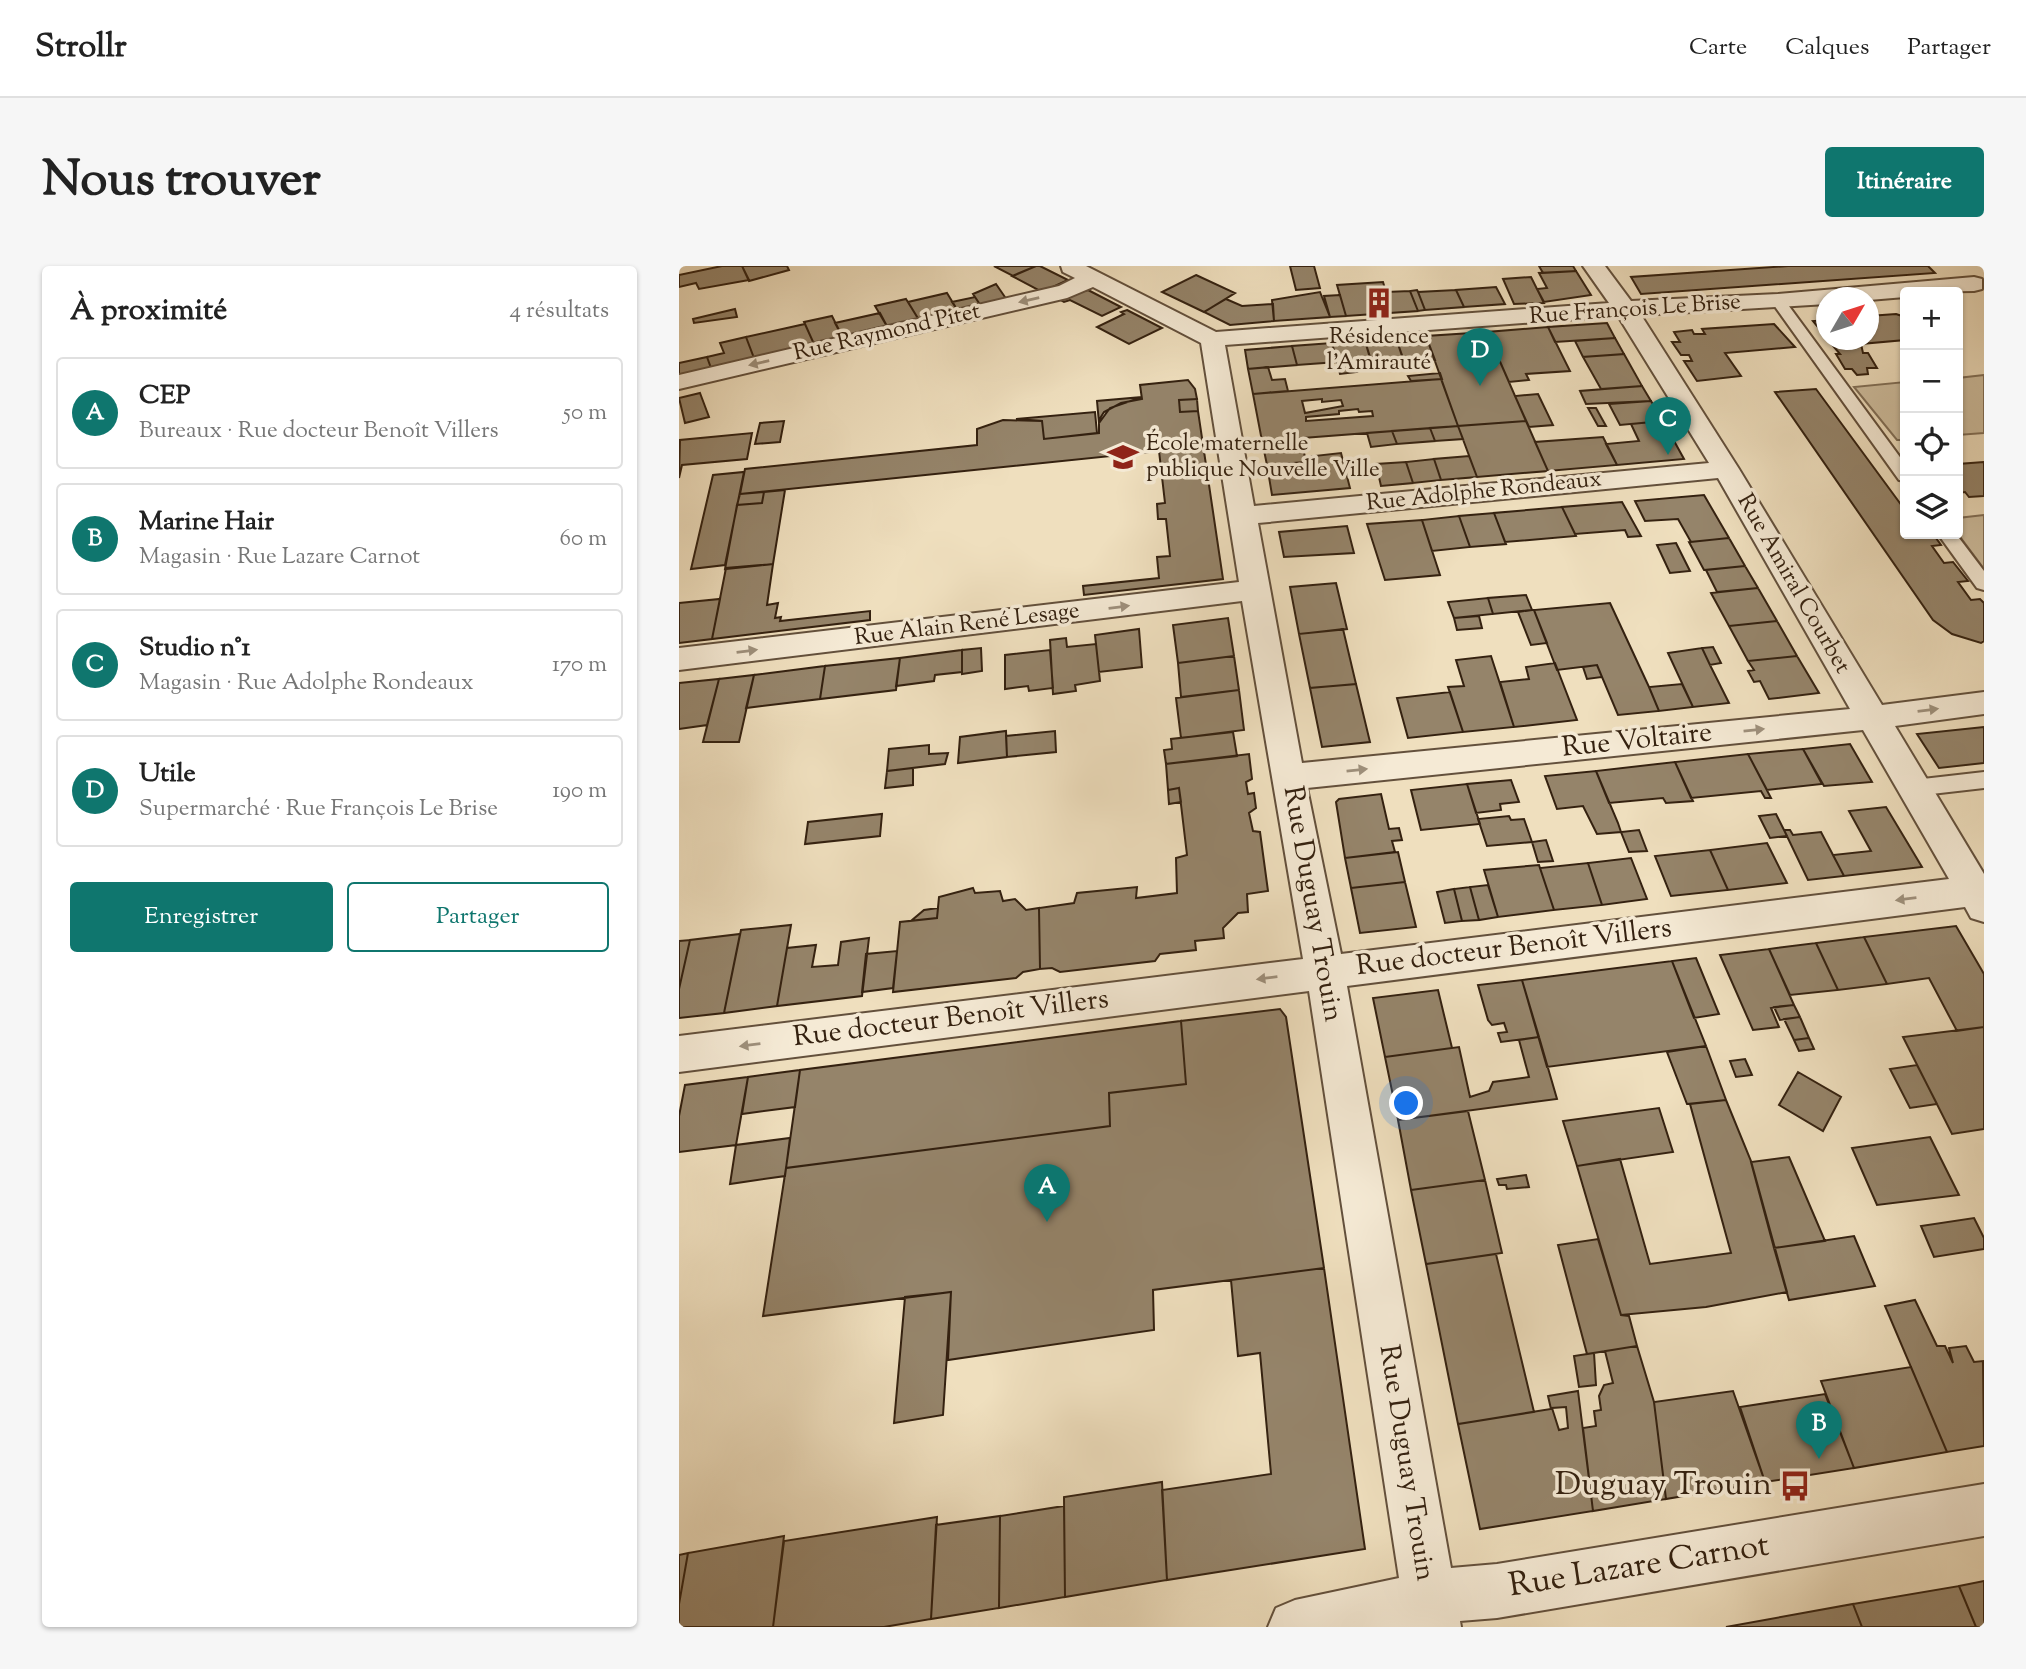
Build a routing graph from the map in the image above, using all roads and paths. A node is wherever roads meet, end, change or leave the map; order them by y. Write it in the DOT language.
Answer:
graph roads {
  1 [pos="1069,266"];
  2 [pos="1594,266"];
  3 [pos="1957,266"];
  4 [pos="1093,278"];
  5 [pos="1979,288"];
  6 [pos="1778,302"];
  7 [pos="1626,310"];
  8 [pos="1212,339"];
  9 [pos="679,382"];
  10 [pos="1726,469"];
  11 [pos="1900,469"];
  12 [pos="1243,516"];
  13 [pos="1951,539"];
  14 [pos="1984,584"];
  15 [pos="1255,590"];
  16 [pos="679,659"];
  17 [pos="1984,703"];
  18 [pos="1872,718"];
  19 [pos="1289,777"];
  20 [pos="1984,780"];
  21 [pos="1914,788"];
  22 [pos="1979,899"];
  23 [pos="1325,971"];
  24 [pos="679,1054"];
  25 [pos="1984,1510"];
  26 [pos="1431,1612"];
  27 [pos="1295,1627"];
  1 -- 4 [label="street"];
  2 -- 7 [label="street, Rue Amiral Courbet"];
  3 -- 5 [label="street"];
  4 -- 8 [label="street"];
  4 -- 9 [label="street, Rue Raymond Pitet, one-way"];
  5 -- 6 [label="street, Rue François Le Brise"];
  6 -- 7 [label="street, Rue François Le Brise"];
  6 -- 11 [label="lane"];
  7 -- 8 [label="street, Rue François Le Brise"];
  7 -- 10 [label="street, Rue Amiral Courbet"];
  8 -- 12 [label="street, Rue Duguay Trouin"];
  10 -- 12 [label="street, Rue Adolphe Rondeaux"];
  10 -- 18 [label="street, Rue Amiral Courbet"];
  12 -- 15 [label="street, Rue Duguay Trouin"];
  13 -- 14 [label="lane"];
  16 -- 15 [label="street, Rue Alain René Lesage, one-way"];
  15 -- 19 [label="street, Rue Duguay Trouin"];
  18 -- 17 [label="street, Rue Voltaire, one-way"];
  19 -- 18 [label="street, Rue Voltaire, one-way"];
  18 -- 21 [label="street, Rue Amiral Courbet"];
  19 -- 23 [label="street, Rue Duguay Trouin"];
  20 -- 21 [label="lane"];
  21 -- 22 [label="street, Rue Amiral Courbet"];
  22 -- 23 [label="street, Rue docteur Benoît Villers, one-way"];
  23 -- 24 [label="street, Rue docteur Benoît Villers, one-way"];
  23 -- 26 [label="street, Rue Duguay Trouin"];
  25 -- 26 [label="street, Rue Lazare Carnot"];
  26 -- 27 [label="street, Rue Lazare Carnot"];
}
